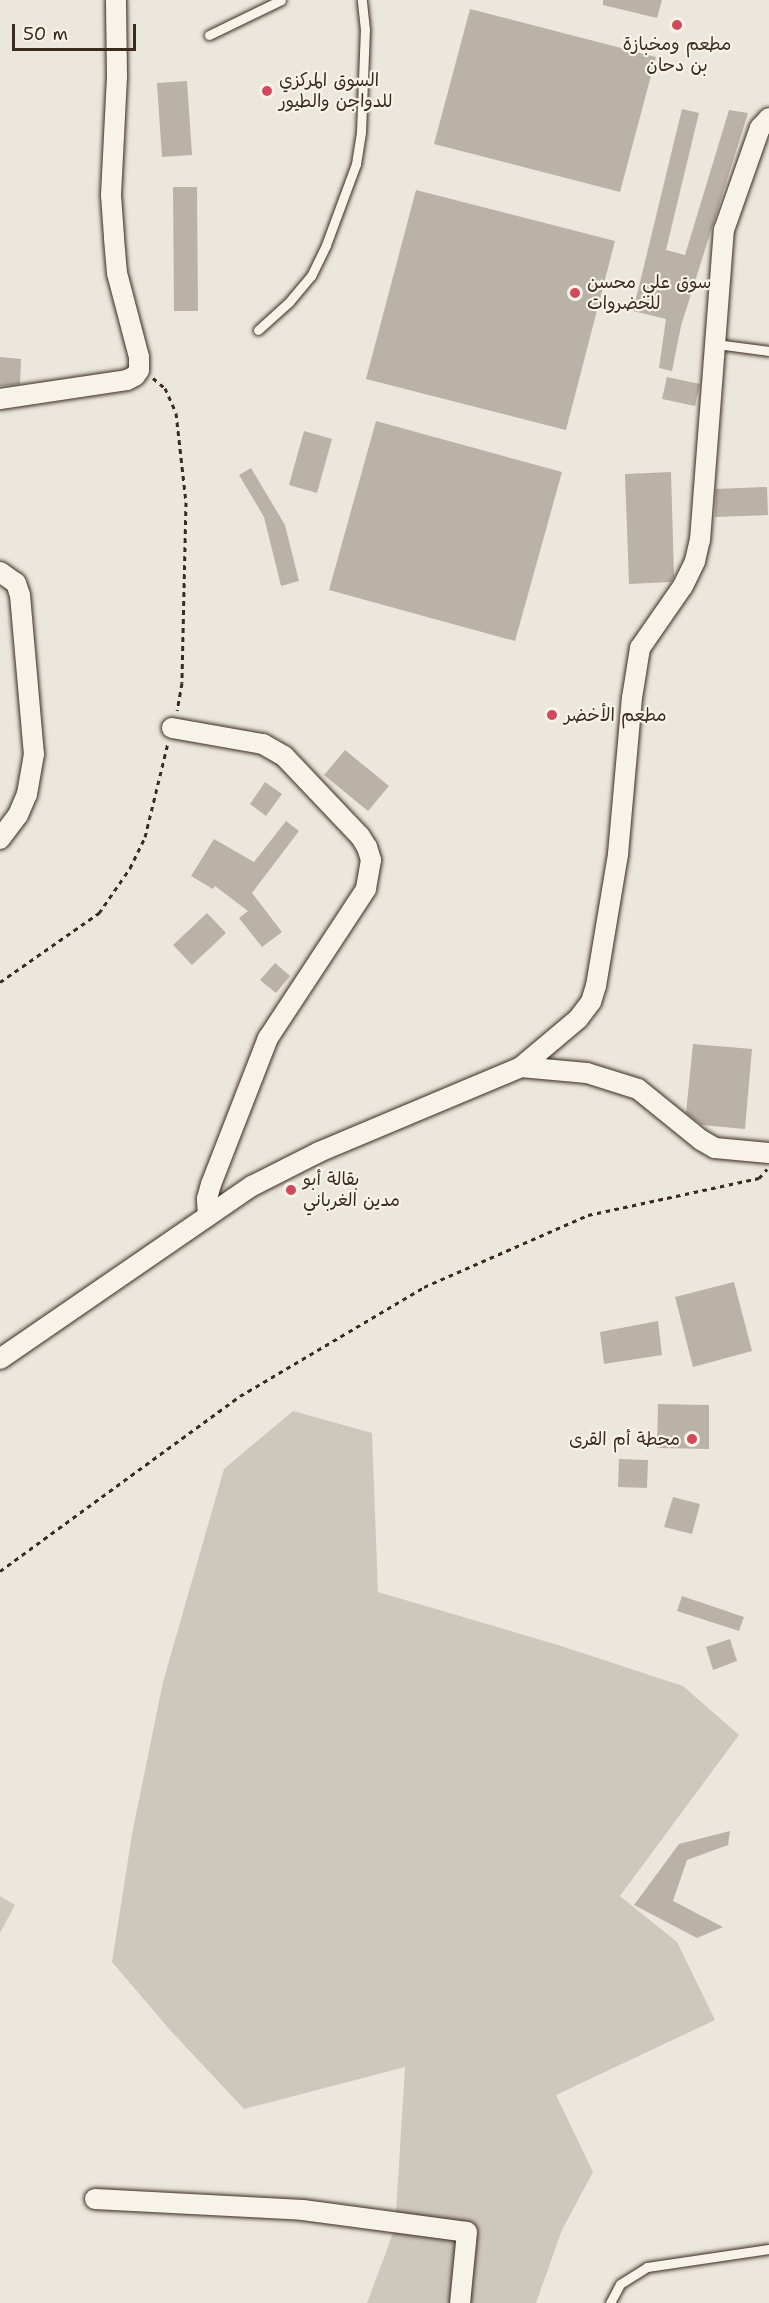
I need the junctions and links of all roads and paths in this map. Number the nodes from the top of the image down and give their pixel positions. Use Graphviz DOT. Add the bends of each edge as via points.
graph roads {
  1 [pos="116,0"];
  2 [pos="282,0"];
  3 [pos="362,0"];
  4 [pos="209,35"];
  5 [pos="769,118"];
  6 [pos="258,330"];
  7 [pos="716,344"];
  8 [pos="769,351"];
  9 [pos="139,370"];
  10 [pos="0,399"];
  11 [pos="0,572"];
  12 [pos="172,729"];
  13 [pos="0,839"];
  14 [pos="0,982"];
  15 [pos="521,1067"];
  16 [pos="769,1152"];
  17 [pos="769,1164"];
  18 [pos="208,1216"];
  19 [pos="0,1359"];
  20 [pos="0,1571"];
  21 [pos="95,2199"];
  22 [pos="769,2248"];
  23 [pos="460,2303"];
  24 [pos="609,2303"];
  1 -- 9 [label="street" via="111,195 117,273"];
  2 -- 4 [label="lane"];
  3 -- 6 [label="lane" via="365,30 356,164 311,276"];
  5 -- 7 [label="street" via="760,128 724,230"];
  7 -- 8 [label="lane"];
  7 -- 15 [label="street" via="700,540 683,586 640,648 618,854 597,986 578,1019"];
  9 -- 10 [label="street" via="127,380"];
  9 -- 12 [label="path" via="157,380 170,398 176,414 183,472 187,526 182,682"];
  11 -- 13 [label="street" via="16,583 20,595 34,754 27,794 18,815"];
  12 -- 14 [label="path" via="145,837 130,868 99,913"];
  12 -- 18 [label="street" via="263,744 284,756 360,836 371,860 366,889 268,1038 211,1184"];
  15 -- 16 [label="street" via="588,1073 638,1089 715,1148"];
  15 -- 18 [label="street" via="319,1152 252,1186"];
  17 -- 20 [label="path" via="759,1178 588,1215 424,1287 240,1396"];
  18 -- 19 [label="street"];
  21 -- 23 [label="street" via="303,2210 467,2232"];
  22 -- 24 [label="lane" via="647,2267 620,2284"];
}
